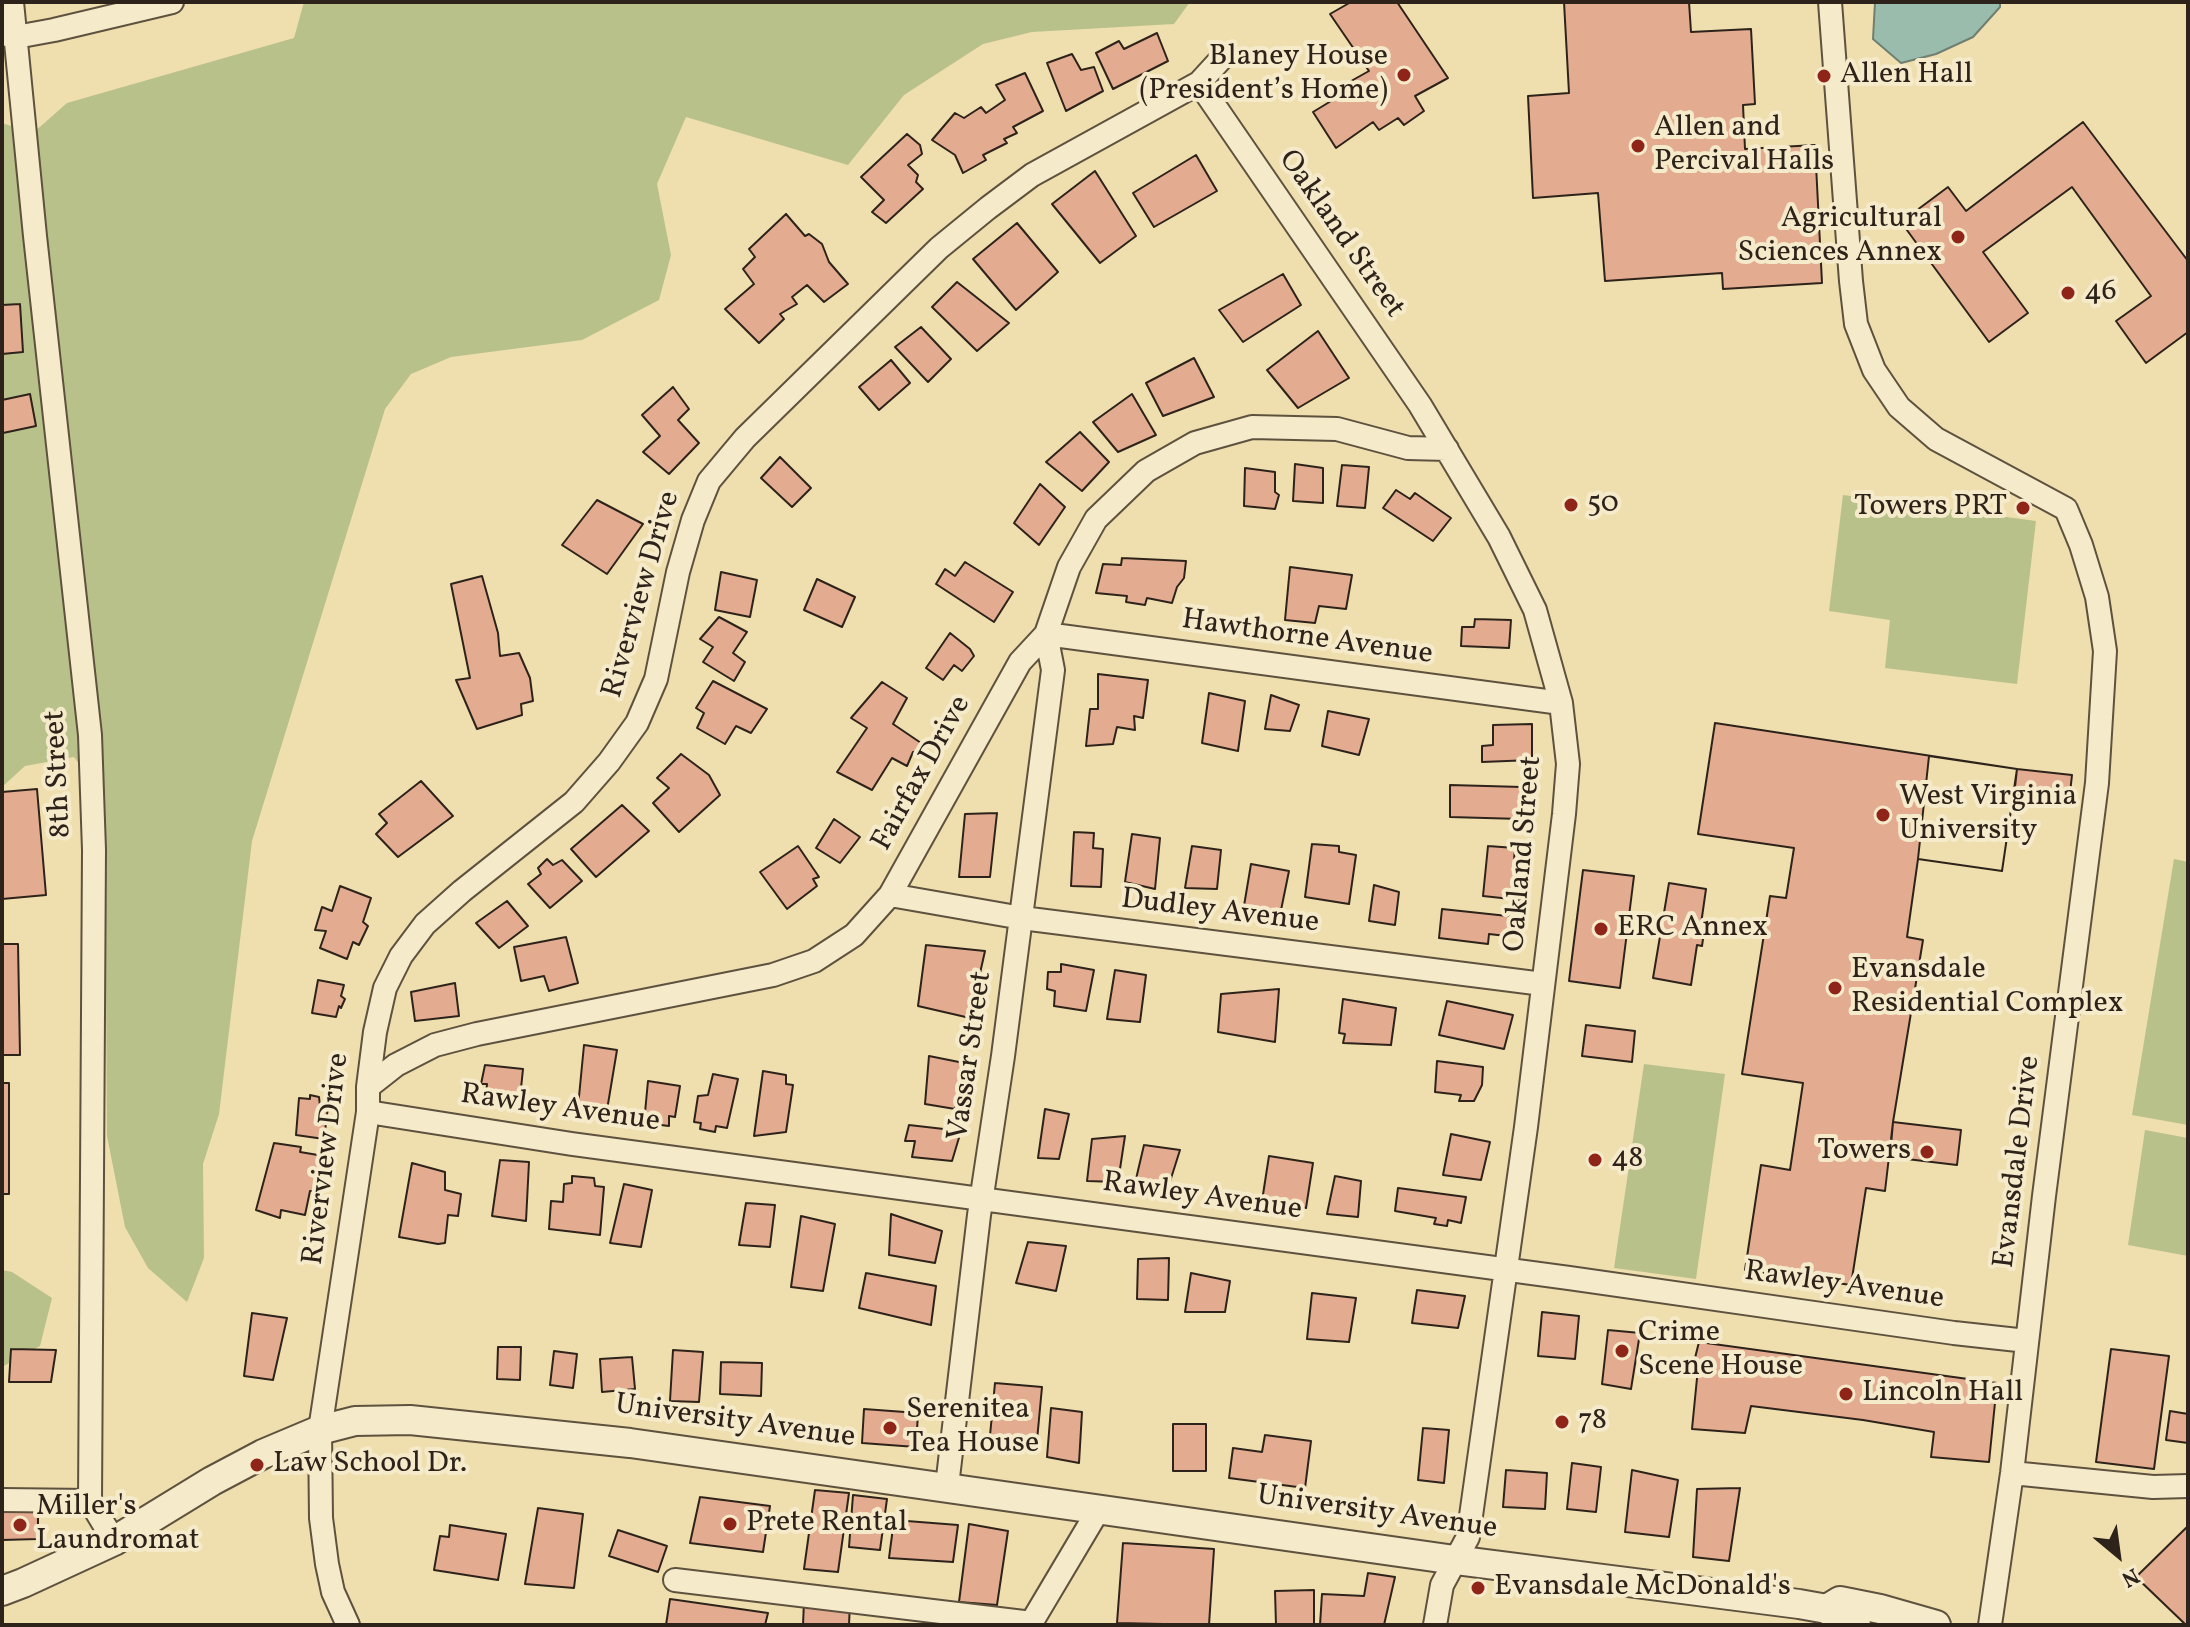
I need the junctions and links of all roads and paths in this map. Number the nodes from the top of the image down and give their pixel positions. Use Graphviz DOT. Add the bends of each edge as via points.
graph roads {
  1 [pos="12,2"];
  2 [pos="172,2"];
  3 [pos="1830,2"];
  4 [pos="9,35"];
  5 [pos="1221,59"];
  6 [pos="1199,83"];
  7 [pos="1447,449"];
  8 [pos="1046,634"];
  9 [pos="1561,703"];
  10 [pos="890,895"];
  11 [pos="1022,918"];
  12 [pos="1543,984"];
  13 [pos="368,1087"];
  14 [pos="368,1112"];
  15 [pos="982,1199"];
  16 [pos="1506,1270"];
  17 [pos="2027,1341"];
  18 [pos="320,1430"];
  19 [pos="2012,1473"];
  20 [pos="947,1486"];
  21 [pos="2188,1486"];
  22 [pos="2,1500"];
  23 [pos="90,1501"];
  24 [pos="1099,1509"];
  25 [pos="114,1541"];
  26 [pos="1455,1560"];
  27 [pos="675,1580"];
  28 [pos="2,1591"];
  29 [pos="1827,1609"];
  30 [pos="1031,1624"];
  31 [pos="348,1625"];
  32 [pos="1435,1625"];
  33 [pos="1856,1625"];
  34 [pos="1936,1625"];
  35 [pos="1990,1625"];
  1 -- 4 [label="street, 8th Street"];
  2 -- 4 [label="street" via="54,30"];
  3 -- 17 [label="street, Evansdale Drive" via="1856,324 1874,370 1899,407 1936,439 2066,509 2097,597 2105,651 2097,783"];
  4 -- 23 [label="street, 8th Street" via="90,735"];
  5 -- 6 [label="street, Riverview Drive"];
  6 -- 7 [label="street, Oakland Street"];
  6 -- 13 [label="street, Riverview Drive" via="1032,175 988,208 939,248 745,438 709,481 678,572 656,679 637,723 574,802 462,891 425,924 401,956 385,988"];
  7 -- 8 [label="street, Fairfax Drive" via="1408,448 1337,429 1252,427 1195,443 1146,471 1096,519 1069,567"];
  7 -- 9 [label="street, Oakland Street" via="1519,574 1535,610"];
  8 -- 9 [label="street, Hawthorne Avenue"];
  8 -- 10 [label="street, Fairfax Drive" via="1020,662"];
  8 -- 11 [label="street, Vassar Street" via="1053,670"];
  9 -- 12 [label="street, Oakland Street" via="1568,764"];
  10 -- 11 [label="street, Dudley Avenue"];
  10 -- 13 [label="street, Fairfax Drive" via="854,935 814,961 758,979 435,1045"];
  11 -- 12 [label="street, Dudley Avenue"];
  11 -- 15 [label="street, Vassar Street"];
  12 -- 16 [label="street, Oakland Street"];
  13 -- 14 [label="street, Riverview Drive"];
  14 -- 15 [label="street, Rawley Avenue"];
  14 -- 18 [label="street, Riverview Drive"];
  15 -- 16 [label="street, Rawley Avenue"];
  15 -- 20 [label="street, Vassar Street"];
  16 -- 17 [label="street, Rawley Avenue"];
  16 -- 26 [label="street, Oakland Street" via="1468,1537"];
  17 -- 19 [label="street, Evansdale Drive"];
  18 -- 20 [label="street, University Avenue" via="355,1421 410,1420 630,1443"];
  18 -- 25 [label="street, University Avenue" via="250,1461"];
  18 -- 31 [label="street, Riverview Drive" via="327,1564"];
  19 -- 21 [label="street"];
  19 -- 35 [label="street, Evansdale Drive"];
  20 -- 24 [label="street, University Avenue"];
  22 -- 23 [label="street"];
  23 -- 25 [label="street"];
  24 -- 26 [label="street, University Avenue"];
  24 -- 30 [label="street"];
  25 -- 28 [label="street, University Avenue"];
  26 -- 29 [label="street, University Avenue"];
  26 -- 32 [label="street, Oakland Street" via="1442,1585"];
  27 -- 30 [label="street"];
  29 -- 33 [label="street, University Avenue"];
  29 -- 34 [label="street, University Avenue" via="1840,1601"];
}
